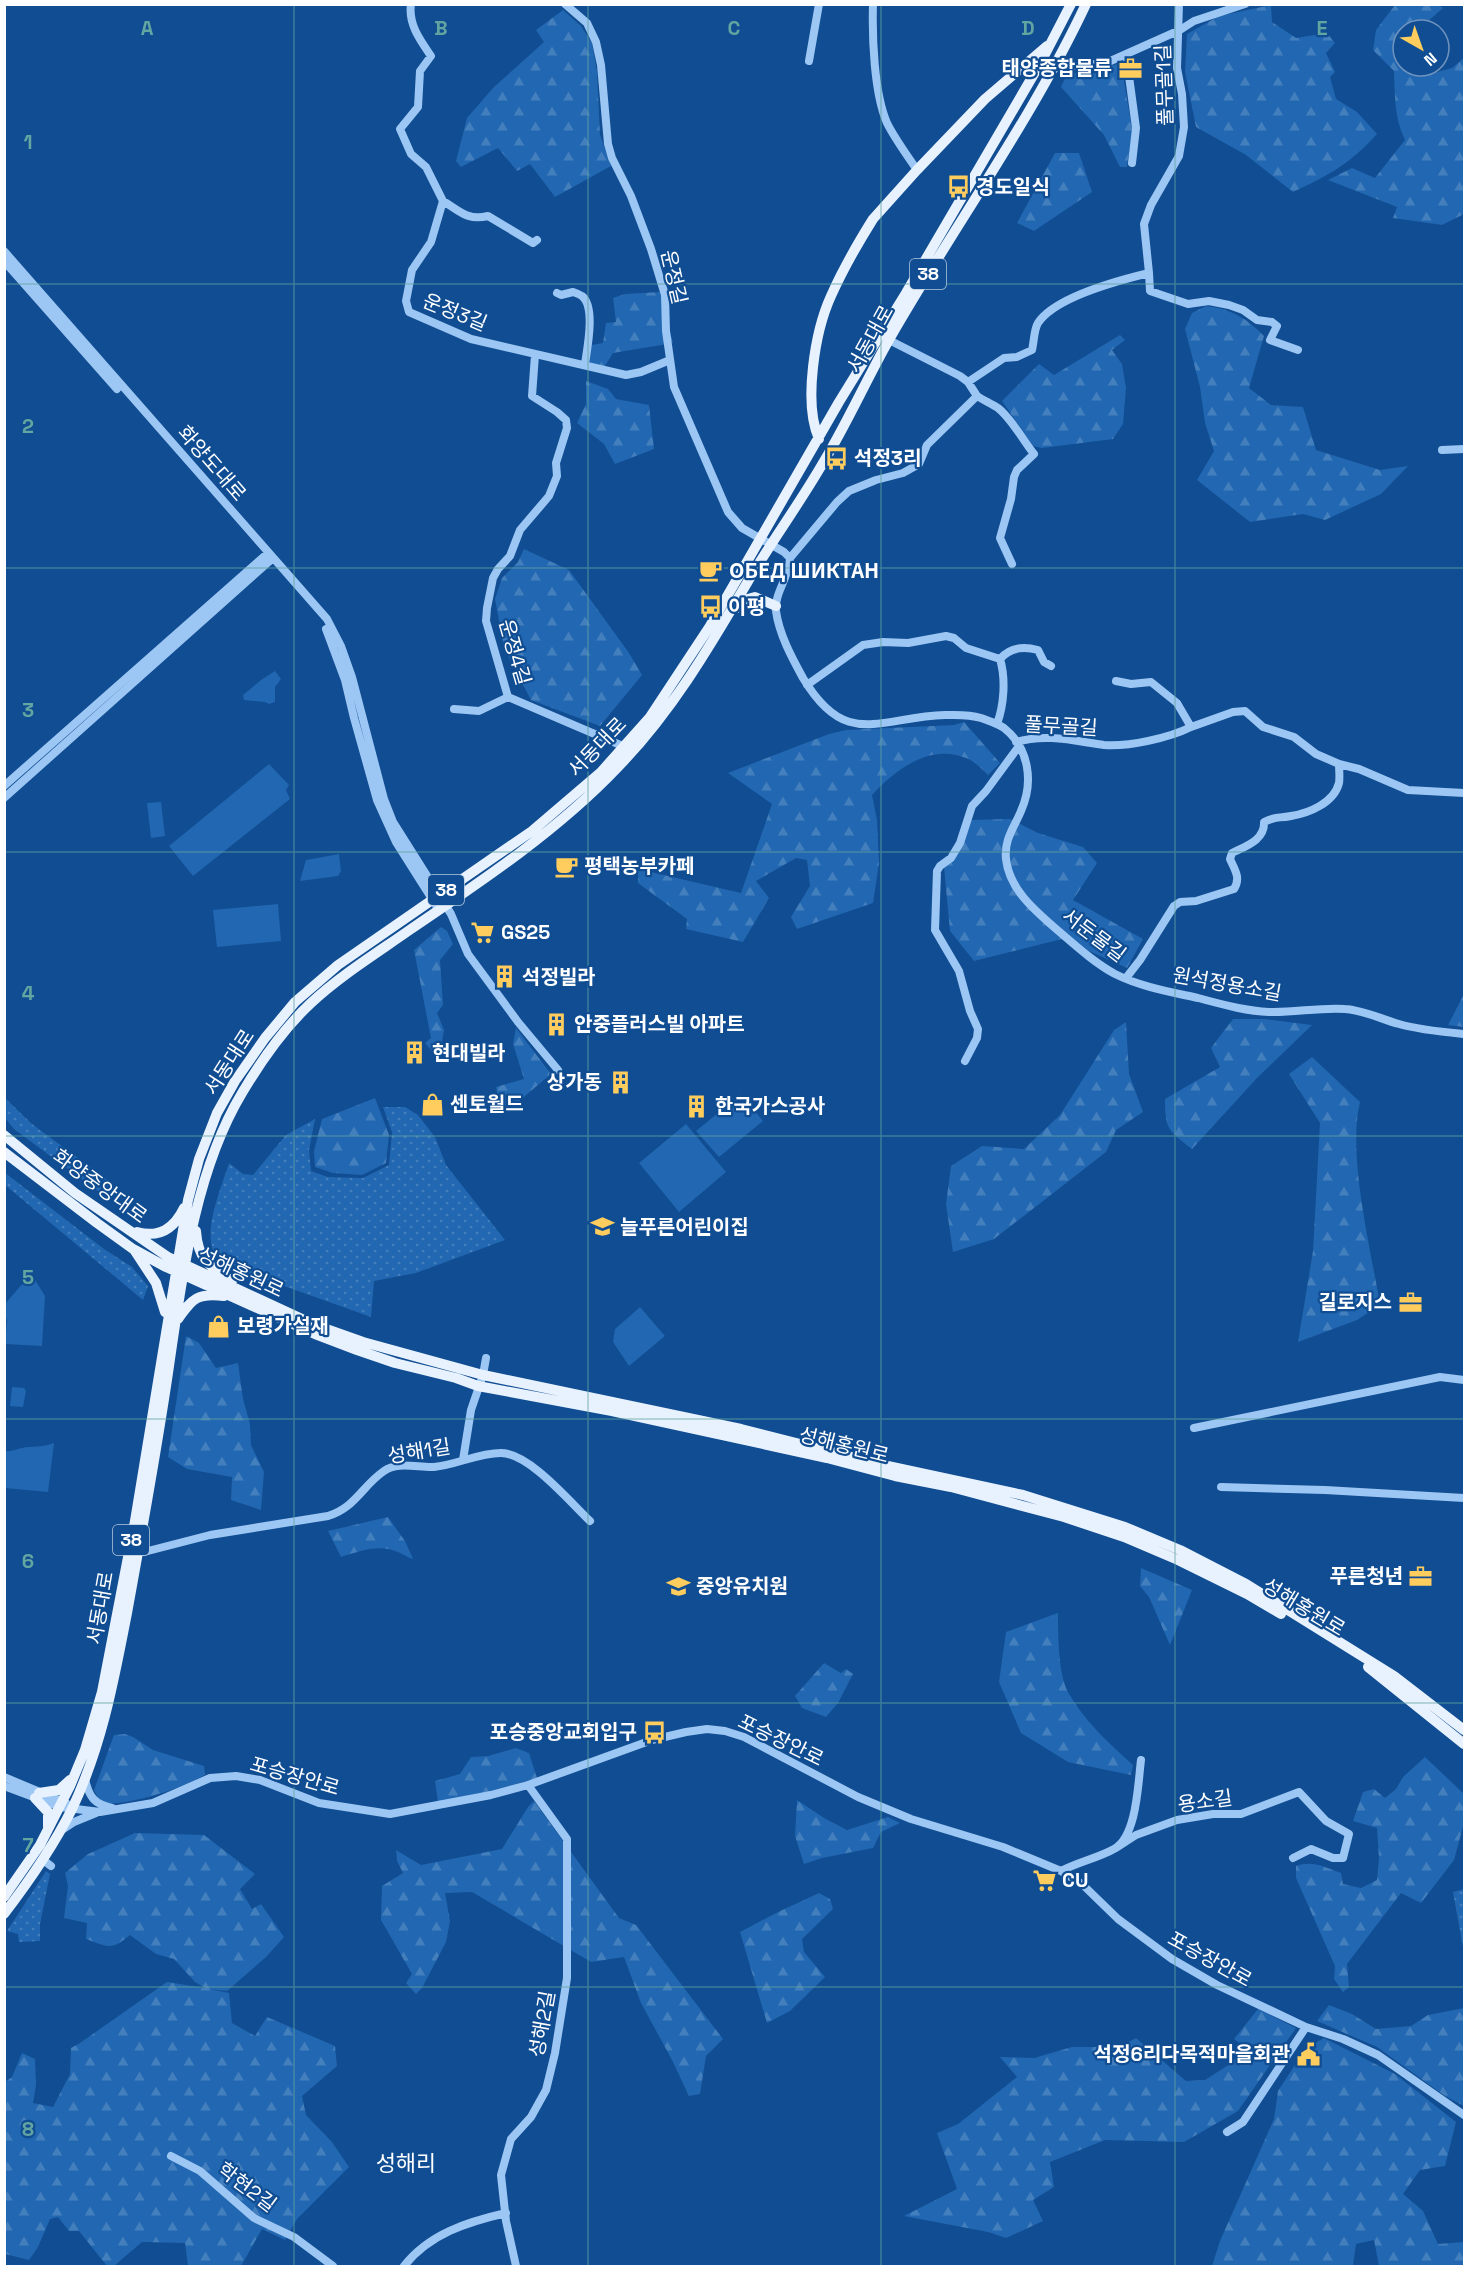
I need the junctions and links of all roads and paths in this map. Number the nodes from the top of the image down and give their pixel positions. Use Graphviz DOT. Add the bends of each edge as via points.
graph roads {
  1 [pos="411,4"];
  2 [pos="565,4"];
  3 [pos="819,4"];
  4 [pos="873,4"];
  5 [pos="1071,4"];
  6 [pos="1086,4"];
  7 [pos="1179,4"];
  8 [pos="1245,4"];
  9 [pos="1180,30"];
  10 [pos="1052,42"];
  11 [pos="1126,54"];
  12 [pos="809,61"];
  13 [pos="1052,68"];
  14 [pos="1132,163"];
  15 [pos="917,170"];
  16 [pos="443,201"];
  17 [pos="537,240"];
  18 [pos="4,251"];
  19 [pos="4,261"];
  20 [pos="1149,273"];
  21 [pos="557,294"];
  22 [pos="884,337"];
  23 [pos="1298,350"];
  24 [pos="535,355"];
  25 [pos="670,360"];
  26 [pos="585,364"];
  27 [pos="968,382"];
  28 [pos="976,396"];
  29 [pos="819,439"];
  30 [pos="1464,449"];
  31 [pos="1442,450"];
  32 [pos="766,541"];
  33 [pos="269,557"];
  34 [pos="790,558"];
  35 [pos="1012,564"];
  36 [pos="776,606"];
  37 [pos="729,613"];
  38 [pos="1000,659"];
  39 [pos="1051,666"];
  40 [pos="1116,681"];
  41 [pos="807,685"];
  42 [pos="508,697"];
  43 [pos="454,709"];
  44 [pos="997,724"];
  45 [pos="1191,727"];
  46 [pos="1018,744"];
  47 [pos="625,747"];
  48 [pos="1339,764"];
  49 [pos="4,786"];
  50 [pos="1464,793"];
  51 [pos="4,798"];
  52 [pos="435,898"];
  53 [pos="442,908"];
  54 [pos="1125,978"];
  55 [pos="1464,1034"];
  56 [pos="965,1061"];
  57 [pos="558,1070"];
  58 [pos="4,1135"];
  59 [pos="4,1152"];
  60 [pos="188,1200"];
  61 [pos="196,1220"];
  62 [pos="132,1230"];
  63 [pos="133,1249"];
  64 [pos="180,1269"];
  65 [pos="231,1296"];
  66 [pos="270,1305"];
  67 [pos="171,1320"];
  68 [pos="486,1358"];
  69 [pos="1464,1380"];
  70 [pos="480,1381"];
  71 [pos="1194,1428"];
  72 [pos="463,1460"];
  73 [pos="1221,1487"];
  74 [pos="1464,1498"];
  75 [pos="590,1521"];
  76 [pos="139,1551"];
  77 [pos="1464,1730"];
  78 [pos="1464,1744"];
  79 [pos="1141,1760"];
  80 [pos="4,1777"];
  81 [pos="80,1777"];
  82 [pos="4,1785"];
  83 [pos="528,1785"];
  84 [pos="37,1795"];
  85 [pos="67,1806"];
  86 [pos="113,1810"];
  87 [pos="100,1812"];
  88 [pos="53,1833"];
  89 [pos="1116,1848"];
  90 [pos="1293,1858"];
  91 [pos="1061,1871"];
  92 [pos="8,1885"];
  93 [pos="4,1897"];
  94 [pos="4,1914"];
  95 [pos="1306,2026"];
  96 [pos="1464,2115"];
  97 [pos="1227,2132"];
  98 [pos="171,2156"];
  99 [pos="506,2213"];
  100 [pos="333,2266"];
  101 [pos="404,2266"];
  102 [pos="516,2266"];
  1 -- 16 [label="street" via="414,29 431,56 420,71 418,107 400,129 411,154 426,167"];
  2 -- 25 [label="street, 운정길" via="587,23 596,42 608,144 665,295"];
  3 -- 12 [label="street"];
  4 -- 15 [label="street" via="872,37 882,107 888,124"];
  5 -- 10 [label="main road, 서동대로 / 38"];
  6 -- 13 [label="main road, 서동대로 / 38"];
  7 -- 9 [label="street, 풀무골1길"];
  8 -- 9 [label="street" via="1194,21"];
  9 -- 11 [label="street, 풀무골1길"];
  9 -- 20 [label="street, 풀무골1길" via="1177,68 1184,127 1179,156 1144,224"];
  10 -- 15 [label="main road, 서동대로" via="985,99"];
  10 -- 22 [label="main road, 서동대로 / 38"];
  11 -- 13 [label="street, 풀무골1길" via="1106,63"];
  11 -- 14 [label="street, 풀무골1길" via="1136,128"];
  13 -- 22 [label="main road, 서동대로 / 38" via="1002,157"];
  15 -- 29 [label="main road, 서동대로" via="873,219 830,297 812,381 813,427"];
  16 -- 17 [label="street" via="469,217 488,216 526,241"];
  16 -- 24 [label="street, 운정3길" via="430,242 412,270 406,301 409,312 471,339"];
  18 -- 33 [label="street, 화양도대로"];
  19 -- 33 [label="street, 화양도대로"];
  20 -- 23 [label="street, 풀무골1길" via="1150,291 1188,304 1209,301 1243,310 1276,326 1270,340"];
  20 -- 27 [label="street" via="1114,281 1051,310 1037,324 1032,350 1004,358"];
  21 -- 26 [label="street" via="573,292 584,297 588,305 590,329"];
  22 -- 27 [label="street"];
  22 -- 29 [label="main road, 서동대로 / 38"];
  22 -- 32 [label="main road, 서동대로 / 38" via="822,465"];
  24 -- 26 [label="street, 운정3길"];
  24 -- 42 [label="street, 운정4길" via="532,396 566,420 567,428 549,496 520,530 510,556 493,578 486,621"];
  25 -- 26 [label="street, 운정3길" via="626,375"];
  25 -- 32 [label="street, 운정길" via="674,387 728,512 742,528"];
  27 -- 28 [label="street"];
  28 -- 34 [label="street" via="927,445 919,464 849,491"];
  28 -- 35 [label="street" via="998,408 1034,454 1017,470 1002,528 1000,538"];
  29 -- 32 [label="main road, 서동대로 / 38"];
  30 -- 31 [label="street"];
  32 -- 34 [label="street"];
  32 -- 37 [label="main road, 서동대로 / 38"];
  32 -- 47 [label="main road, 서동대로 / 38" via="669,690"];
  33 -- 49 [label="street"];
  33 -- 51 [label="street"];
  33 -- 52 [label="street, 화양도대로" via="322,622 393,822"];
  34 -- 36 [label="street"];
  36 -- 37 [label="main road" via="755,597 744,600"];
  36 -- 41 [label="street, 풀무골길" via="783,636"];
  37 -- 53 [label="main road, 서동대로 / 38" via="664,713 618,768 567,815"];
  38 -- 39 [label="street" via="1012,649 1029,648 1038,650"];
  38 -- 41 [label="street" via="966,648 946,636 908,643 883,642 863,645"];
  38 -- 44 [label="street" via="1004,671"];
  40 -- 45 [label="street" via="1152,682 1177,703"];
  41 -- 44 [label="street, 풀무골길" via="823,707 860,725 969,714"];
  42 -- 43 [label="street" via="479,711"];
  42 -- 47 [label="street, 운정4길"];
  44 -- 46 [label="street, 풀무골길"];
  45 -- 46 [label="street, 풀무골길" via="1123,745 1059,738 1026,739"];
  45 -- 48 [label="street, 풀무골길" via="1245,711 1263,727 1294,737 1316,754"];
  46 -- 54 [label="street, 서둔물길" via="1029,770 1027,794 1008,834 1006,857 1016,889 1084,953"];
  46 -- 56 [label="street" via="987,791 972,806 960,843 937,871 935,930 959,971 978,1029"];
  47 -- 52 [label="main road, 서동대로 / 38" via="541,824"];
  48 -- 50 [label="street" via="1408,790"];
  48 -- 54 [label="street, 서둔물길" via="1340,781 1329,799 1305,813 1279,815 1264,822 1261,836 1232,853 1230,859 1238,875 1234,889 1174,906"];
  52 -- 53 [label="street, 화양도대로"];
  52 -- 60 [label="main road, 서동대로 / 38" via="325,975 279,1020 217,1113"];
  53 -- 57 [label="street" via="451,914 468,954"];
  53 -- 61 [label="main road, 서동대로 / 38" via="334,983 282,1034 239,1098 214,1156"];
  54 -- 55 [label="street, 원석정용소길" via="1265,1012 1346,1009 1427,1030"];
  58 -- 62 [label="main road, 화양중앙대로" via="75,1193"];
  59 -- 63 [label="main road, 화양중앙대로"];
  60 -- 62 [label="main road" via="179,1218 166,1231 153,1234"];
  60 -- 64 [label="main road, 서동대로 / 38"];
  61 -- 64 [label="main road, 서동대로 / 38"];
  61 -- 66 [label="main road" via="198,1248 205,1262"];
  62 -- 64 [label="main road, 화양중앙대로"];
  63 -- 64 [label="main road, 화양중앙대로"];
  63 -- 67 [label="main road" via="156,1283"];
  64 -- 65 [label="main road, 성해홍원로"];
  64 -- 66 [label="main road, 성해홍원로"];
  64 -- 67 [label="main road, 서동대로 / 38"];
  65 -- 67 [label="main road" via="200,1295"];
  65 -- 70 [label="main road, 성해홍원로" via="315,1334 395,1363"];
  66 -- 70 [label="main road, 성해홍원로" via="315,1325"];
  67 -- 76 [label="main road, 서동대로 / 38"];
  67 -- 81 [label="main road, 서동대로 / 38" via="107,1673"];
  68 -- 70 [label="street"];
  69 -- 71 [label="street" via="1440,1377"];
  70 -- 72 [label="street"];
  70 -- 77 [label="main road, 성해홍원로" via="741,1429 1023,1495 1125,1527 1246,1584 1394,1676"];
  70 -- 78 [label="main road, 성해홍원로" via="951,1487 1124,1537 1247,1594 1313,1632 1372,1670"];
  72 -- 75 [label="street, 성해1길" via="502,1453 516,1456 538,1470"];
  72 -- 76 [label="street, 성해1길" via="434,1467 385,1469 342,1512 328,1516"];
  73 -- 74 [label="street"];
  76 -- 81 [label="main road, 서동대로 / 38" via="111,1699 98,1743"];
  79 -- 89 [label="street" via="1133,1815"];
  80 -- 84 [label="street"];
  81 -- 84 [label="main road" via="59,1790"];
  81 -- 85 [label="main road, 서동대로 / 38"];
  81 -- 86 [label="street" via="92,1800"];
  82 -- 84 [label="street"];
  83 -- 86 [label="street, 포승장안로" via="491,1796 390,1814 319,1803 260,1780 226,1776 210,1778 153,1803"];
  83 -- 91 [label="street, 포승장안로" via="652,1740 707,1729 725,1731 879,1806 1003,1847"];
  83 -- 99 [label="street, 성해2길" via="567,1839 567,1978 546,2090 531,2117 511,2139 505,2157 501,2175"];
  84 -- 85 [label="street"];
  84 -- 88 [label="main road" via="49,1814"];
  85 -- 86 [label="street"];
  85 -- 87 [label="street"];
  85 -- 88 [label="main road, 서동대로 / 38"];
  86 -- 87 [label="street"];
  87 -- 88 [label="street"];
  88 -- 92 [label="main road, 서동대로 / 38"];
  88 -- 94 [label="main road, 서동대로 / 38" via="47,1863"];
  89 -- 90 [label="street, 용소길" via="1136,1835 1177,1820 1240,1814 1299,1791 1326,1821 1349,1834 1342,1857 1333,1858 1311,1849"];
  89 -- 91 [label="street, 용소길"];
  91 -- 95 [label="street, 포승장안로" via="1172,1959 1217,1985"];
  92 -- 93 [label="main road, 서동대로 / 38"];
  95 -- 96 [label="street, 포승장안로" via="1378,2055"];
  95 -- 97 [label="street" via="1243,2122"];
  98 -- 100 [label="street, 학현2길" via="200,2171 254,2218 294,2236"];
  99 -- 101 [label="street" via="442,2233"];
  99 -- 102 [label="street, 성해2길"];
}
